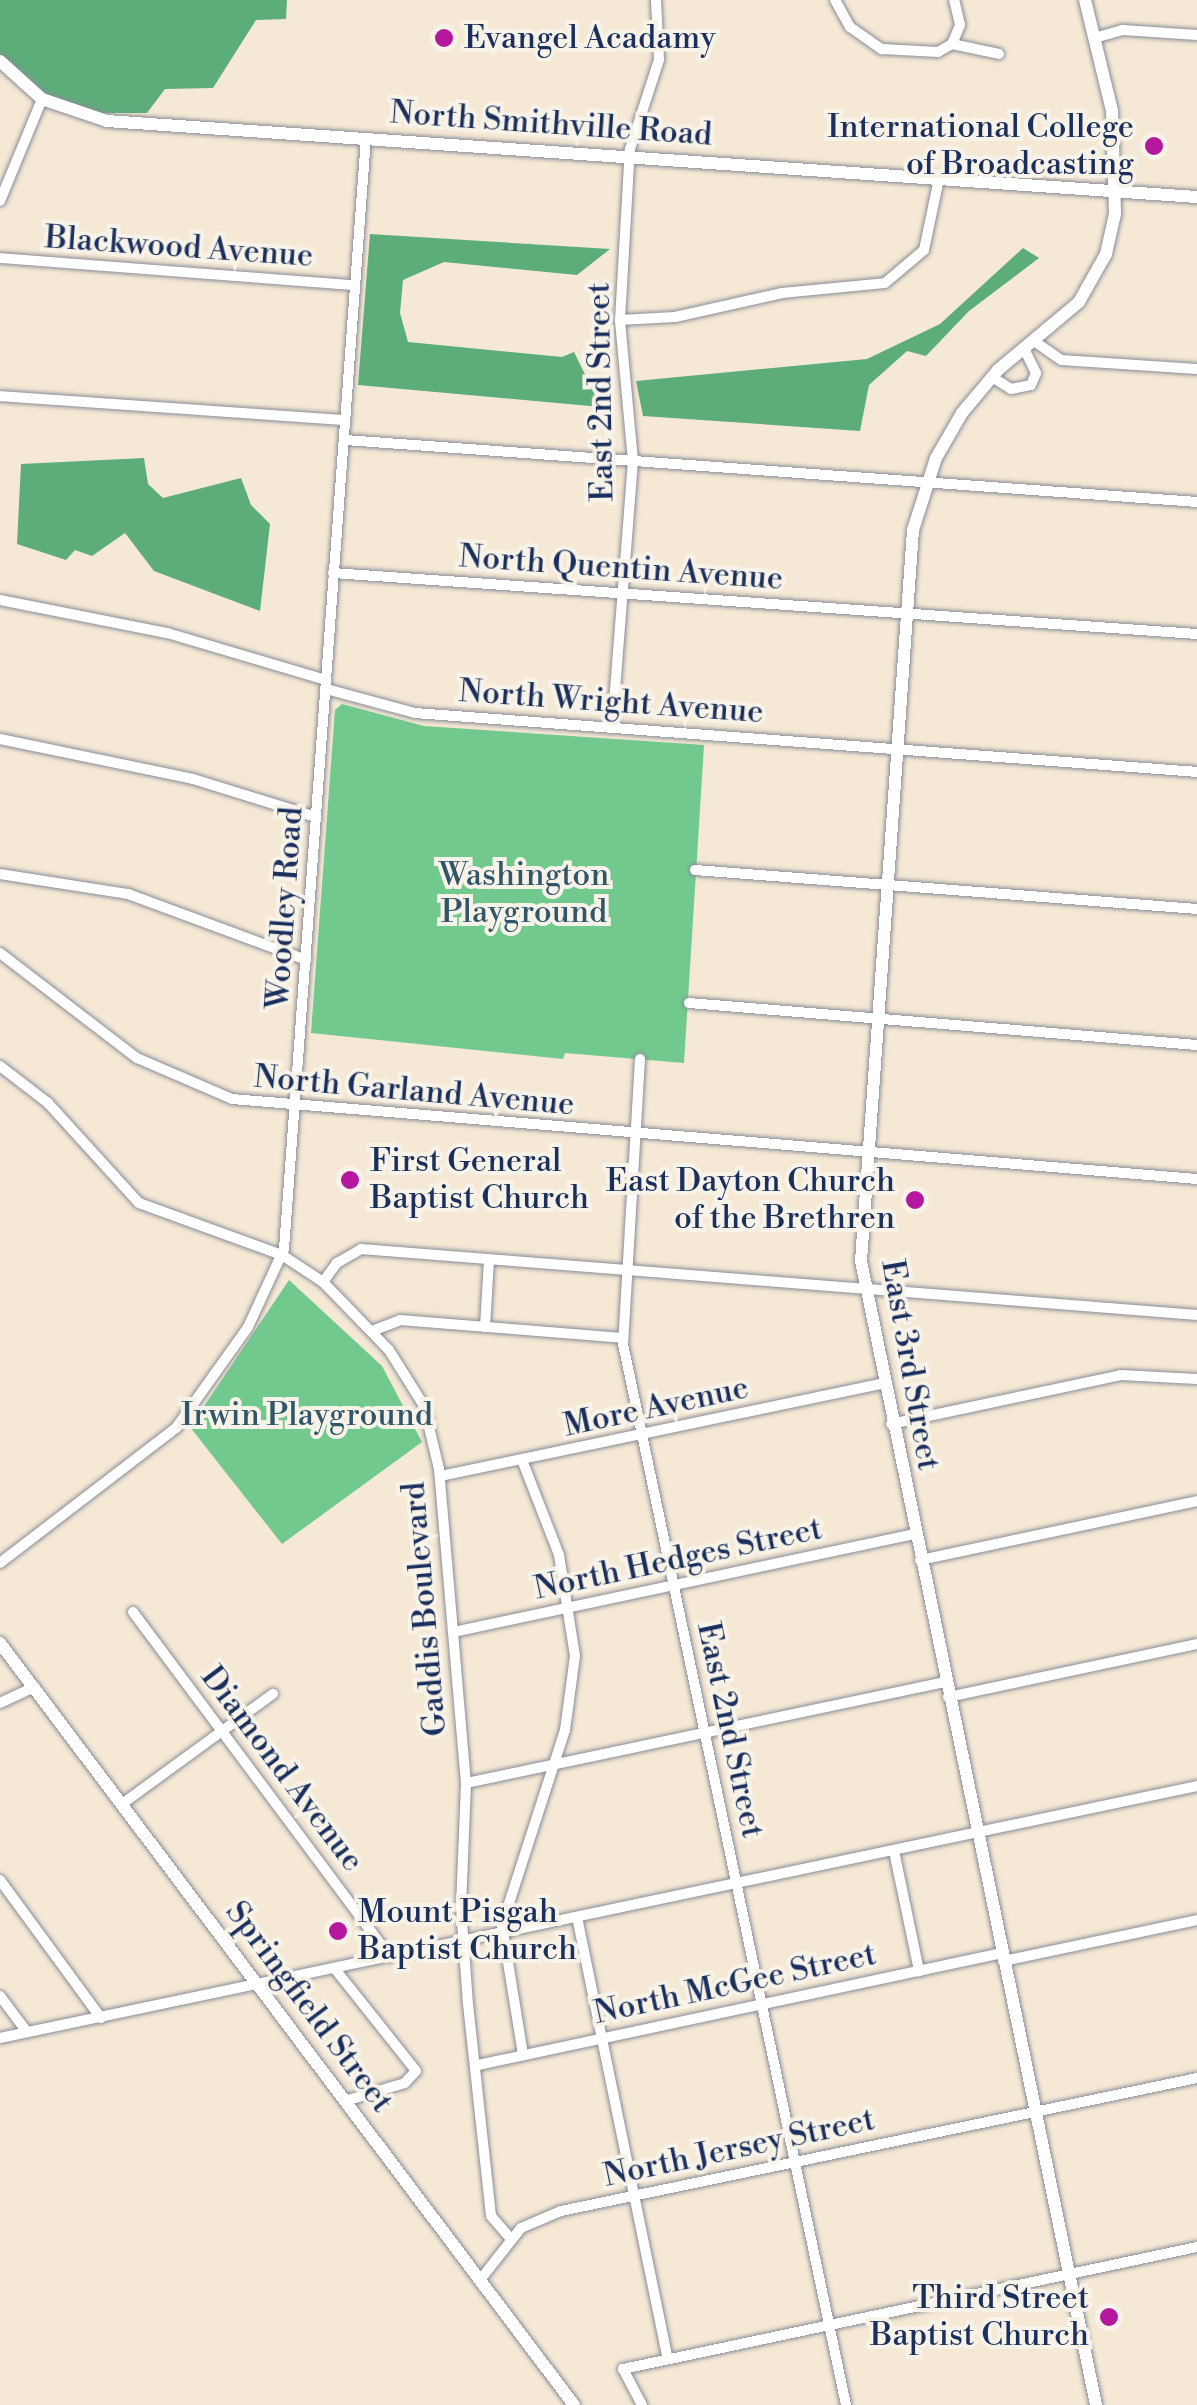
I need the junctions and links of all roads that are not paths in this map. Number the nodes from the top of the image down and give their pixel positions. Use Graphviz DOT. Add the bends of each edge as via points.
graph roads {
  1 [pos="656,0"];
  2 [pos="835,0"];
  3 [pos="954,0"];
  4 [pos="1084,0"];
  5 [pos="1197,35"];
  6 [pos="1098,36"];
  7 [pos="952,44"];
  8 [pos="999,54"];
  9 [pos="0,61"];
  10 [pos="42,99"];
  11 [pos="366,140"];
  12 [pos="630,158"];
  13 [pos="940,179"];
  14 [pos="1116,192"];
  15 [pos="1197,197"];
  16 [pos="0,201"];
  17 [pos="0,258"];
  18 [pos="354,285"];
  19 [pos="620,320"];
  20 [pos="1029,344"];
  21 [pos="1197,369"];
  22 [pos="992,376"];
  23 [pos="0,396"];
  24 [pos="346,420"];
  25 [pos="344,440"];
  26 [pos="632,461"];
  27 [pos="926,483"];
  28 [pos="1197,502"];
  29 [pos="333,573"];
  30 [pos="622,593"];
  31 [pos="0,600"];
  32 [pos="906,613"];
  33 [pos="1197,634"];
  34 [pos="326,685"];
  35 [pos="612,728"];
  36 [pos="0,739"];
  37 [pos="896,750"];
  38 [pos="1197,772"];
  39 [pos="316,818"];
  40 [pos="695,870"];
  41 [pos="0,874"];
  42 [pos="886,884"];
  43 [pos="1197,909"];
  44 [pos="0,953"];
  45 [pos="306,960"];
  46 [pos="688,1003"];
  47 [pos="877,1019"];
  48 [pos="1197,1045"];
  49 [pos="640,1059"];
  50 [pos="0,1066"];
  51 [pos="296,1108"];
  52 [pos="634,1136"];
  53 [pos="868,1154"];
  54 [pos="1197,1180"];
  55 [pos="282,1255"];
  56 [pos="489,1259"];
  57 [pos="626,1270"];
  58 [pos="323,1282"];
  59 [pos="862,1288"];
  60 [pos="1197,1315"];
  61 [pos="485,1327"];
  62 [pos="372,1331"];
  63 [pos="622,1338"];
  64 [pos="1197,1379"];
  65 [pos="882,1384"];
  66 [pos="891,1424"];
  67 [pos="643,1436"];
  68 [pos="522,1460"];
  69 [pos="440,1476"];
  70 [pos="1197,1502"];
  71 [pos="914,1534"];
  72 [pos="920,1560"];
  73 [pos="0,1563"];
  74 [pos="674,1585"];
  75 [pos="570,1607"];
  76 [pos="133,1612"];
  77 [pos="453,1632"];
  78 [pos="0,1643"];
  79 [pos="1197,1644"];
  80 [pos="945,1682"];
  81 [pos="34,1687"];
  82 [pos="273,1694"];
  83 [pos="948,1697"];
  84 [pos="0,1703"];
  85 [pos="222,1730"];
  86 [pos="705,1734"];
  87 [pos="552,1767"];
  88 [pos="466,1783"];
  89 [pos="1197,1786"];
  90 [pos="122,1804"];
  91 [pos="976,1833"];
  92 [pos="894,1851"];
  93 [pos="0,1880"];
  94 [pos="736,1884"];
  95 [pos="577,1917"];
  96 [pos="1197,1920"];
  97 [pos="502,1933"];
  98 [pos="463,1941"];
  99 [pos="390,1957"];
  100 [pos="1003,1957"];
  101 [pos="335,1969"];
  102 [pos="919,1972"];
  103 [pos="258,1986"];
  104 [pos="0,1996"];
  105 [pos="762,2004"];
  106 [pos="101,2018"];
  107 [pos="28,2032"];
  108 [pos="600,2036"];
  109 [pos="0,2038"];
  110 [pos="523,2055"];
  111 [pos="478,2064"];
  112 [pos="1197,2078"];
  113 [pos="345,2100"];
  114 [pos="1035,2111"];
  115 [pos="795,2162"];
  116 [pos="634,2196"];
  117 [pos="510,2238"];
  118 [pos="1197,2247"];
  119 [pos="1069,2274"];
  120 [pos="480,2280"];
  121 [pos="829,2325"];
  122 [pos="668,2358"];
  123 [pos="574,2405"];
  124 [pos="642,2405"];
  125 [pos="846,2405"];
  126 [pos="1096,2405"];
  1 -- 12 [label="street, East 2nd Street" via="659,60 636,118"];
  2 -- 7 [label="street" via="850,28 882,50 938,52"];
  3 -- 7 [label="street" via="960,25"];
  4 -- 6 [label="main road, East 3rd Street"];
  5 -- 6 [label="street" via="1123,30"];
  6 -- 14 [label="main road, East 3rd Street" via="1109,87"];
  7 -- 8 [label="street"];
  9 -- 10 [label="main road, North Smithville Road"];
  10 -- 11 [label="main road, North Smithville Road" via="107,121"];
  10 -- 16 [label="street"];
  11 -- 12 [label="main road, North Smithville Road"];
  11 -- 18 [label="street, Woodley Road"];
  12 -- 13 [label="main road, North Smithville Road"];
  12 -- 19 [label="street, East 2nd Street"];
  13 -- 14 [label="main road, North Smithville Road"];
  13 -- 19 [label="street" via="924,250 885,283"];
  14 -- 15 [label="main road, North Smithville Road"];
  14 -- 20 [label="main road, East 3rd Street" via="1112,233 1098,272 1079,302"];
  17 -- 18 [label="street, Blackwood Avenue"];
  18 -- 24 [label="street, Woodley Road"];
  19 -- 26 [label="street, East 2nd Street"];
  20 -- 21 [label="street" via="1061,360"];
  20 -- 22 [label="main road, East 3rd Street"];
  20 -- 22 [label="street" via="1036,374 1030,385 1011,389"];
  22 -- 27 [label="main road, East 3rd Street" via="962,413"];
  23 -- 24 [label="street"];
  24 -- 25 [label="street, Woodley Road"];
  25 -- 26 [label="street"];
  25 -- 29 [label="street, Woodley Road"];
  26 -- 27 [label="street"];
  26 -- 30 [label="street, East 2nd Street"];
  27 -- 28 [label="street"];
  27 -- 32 [label="main road, East 3rd Street" via="913,530"];
  29 -- 30 [label="street, North Quentin Avenue"];
  29 -- 34 [label="street, Woodley Road"];
  30 -- 32 [label="street, North Quentin Avenue"];
  30 -- 35 [label="street, East 2nd Street"];
  31 -- 34 [label="street, North Wright Avenue" via="168,633"];
  32 -- 33 [label="street, North Quentin Avenue"];
  32 -- 37 [label="main road, East 3rd Street"];
  34 -- 35 [label="street, North Wright Avenue" via="415,713"];
  34 -- 39 [label="street, Woodley Road"];
  35 -- 37 [label="street, North Wright Avenue"];
  36 -- 39 [label="street" via="177,775"];
  37 -- 38 [label="street, North Wright Avenue"];
  37 -- 42 [label="main road, East 3rd Street"];
  39 -- 45 [label="street, Woodley Road"];
  40 -- 42 [label="street"];
  41 -- 45 [label="street" via="128,894"];
  42 -- 43 [label="street"];
  42 -- 47 [label="main road, East 3rd Street"];
  44 -- 51 [label="street, North Garland Avenue" via="70,1011 168,1075 232,1099"];
  45 -- 51 [label="street, Woodley Road"];
  46 -- 47 [label="street"];
  47 -- 48 [label="street"];
  47 -- 53 [label="main road, East 3rd Street"];
  49 -- 52 [label="street, East 2nd Street"];
  50 -- 55 [label="street, Gaddis Boulevard" via="48,1104 139,1203"];
  51 -- 52 [label="street, North Garland Avenue"];
  51 -- 55 [label="street, Woodley Road"];
  52 -- 53 [label="street, North Garland Avenue"];
  52 -- 57 [label="street, East 2nd Street"];
  53 -- 54 [label="street, North Garland Avenue"];
  53 -- 59 [label="main road, East 3rd Street"];
  55 -- 58 [label="street, Gaddis Boulevard"];
  55 -- 73 [label="street, Woodley Road" via="248,1327 176,1428"];
  56 -- 57 [label="street"];
  56 -- 58 [label="street" via="361,1249 338,1262"];
  56 -- 61 [label="street"];
  57 -- 59 [label="street"];
  57 -- 63 [label="street, East 2nd Street"];
  58 -- 62 [label="street, Gaddis Boulevard"];
  59 -- 60 [label="street"];
  59 -- 65 [label="main road, East 3rd Street"];
  61 -- 62 [label="street" via="400,1320"];
  61 -- 63 [label="street"];
  62 -- 69 [label="street, Gaddis Boulevard" via="419,1394"];
  63 -- 67 [label="street, East 2nd Street"];
  64 -- 66 [label="street" via="1120,1375"];
  65 -- 66 [label="main road, East 3rd Street"];
  65 -- 67 [label="street, More Avenue"];
  66 -- 71 [label="main road, East 3rd Street"];
  67 -- 68 [label="street, More Avenue"];
  67 -- 74 [label="street, East 2nd Street"];
  68 -- 69 [label="street, More Avenue"];
  68 -- 75 [label="street" via="560,1555"];
  69 -- 77 [label="street, Gaddis Boulevard"];
  70 -- 72 [label="street"];
  71 -- 72 [label="main road, East 3rd Street"];
  71 -- 74 [label="street, North Hedges Street"];
  72 -- 80 [label="main road, East 3rd Street"];
  74 -- 75 [label="street, North Hedges Street"];
  74 -- 86 [label="street, East 2nd Street"];
  75 -- 77 [label="street, North Hedges Street"];
  75 -- 87 [label="street" via="574,1681"];
  76 -- 85 [label="street, Diamond Avenue"];
  77 -- 88 [label="street, Gaddis Boulevard"];
  78 -- 81 [label="main road, Springfield Street"];
  79 -- 83 [label="street"];
  80 -- 83 [label="main road, East 3rd Street"];
  80 -- 86 [label="street"];
  81 -- 84 [label="street"];
  81 -- 90 [label="main road, Springfield Street"];
  82 -- 85 [label="street"];
  83 -- 91 [label="main road, East 3rd Street"];
  85 -- 90 [label="street"];
  85 -- 99 [label="street, Diamond Avenue"];
  86 -- 87 [label="street"];
  86 -- 94 [label="street, East 2nd Street"];
  87 -- 88 [label="street"];
  87 -- 97 [label="street"];
  88 -- 98 [label="street, Gaddis Boulevard"];
  89 -- 91 [label="street"];
  90 -- 103 [label="main road, Springfield Street"];
  91 -- 92 [label="street"];
  91 -- 100 [label="main road, East 3rd Street"];
  92 -- 94 [label="street"];
  92 -- 102 [label="street"];
  93 -- 106 [label="street"];
  94 -- 95 [label="street"];
  94 -- 105 [label="street, East 2nd Street"];
  95 -- 97 [label="street"];
  95 -- 108 [label="street"];
  96 -- 100 [label="street, North McGee Street"];
  97 -- 98 [label="street"];
  97 -- 110 [label="street"];
  98 -- 99 [label="street"];
  98 -- 111 [label="street, Gaddis Boulevard"];
  99 -- 101 [label="street"];
  100 -- 102 [label="street, North McGee Street"];
  100 -- 114 [label="main road, East 3rd Street"];
  101 -- 103 [label="street"];
  101 -- 113 [label="street" via="416,2071 405,2083"];
  102 -- 105 [label="street, North McGee Street"];
  103 -- 106 [label="street"];
  103 -- 113 [label="main road, Springfield Street"];
  104 -- 107 [label="street"];
  105 -- 108 [label="street, North McGee Street"];
  105 -- 115 [label="street, East 2nd Street"];
  106 -- 107 [label="street"];
  107 -- 109 [label="street"];
  108 -- 110 [label="street, North McGee Street"];
  108 -- 116 [label="street"];
  110 -- 111 [label="street, North McGee Street"];
  111 -- 117 [label="street, Gaddis Boulevard" via="490,2216"];
  112 -- 114 [label="street, North Jersey Street"];
  113 -- 120 [label="main road, Springfield Street"];
  114 -- 115 [label="street, North Jersey Street"];
  114 -- 119 [label="main road, East 3rd Street"];
  115 -- 116 [label="street, North Jersey Street"];
  115 -- 121 [label="street, East 2nd Street"];
  116 -- 117 [label="street, North Jersey Street" via="548,2215"];
  116 -- 122 [label="street"];
  117 -- 120 [label="street, North Jersey Street"];
  118 -- 119 [label="street"];
  119 -- 121 [label="street"];
  119 -- 126 [label="main road, East 3rd Street"];
  120 -- 123 [label="main road, Springfield Street"];
  121 -- 122 [label="street"];
  121 -- 125 [label="street, East 2nd Street"];
  122 -- 124 [label="street" via="622,2369"];
}
